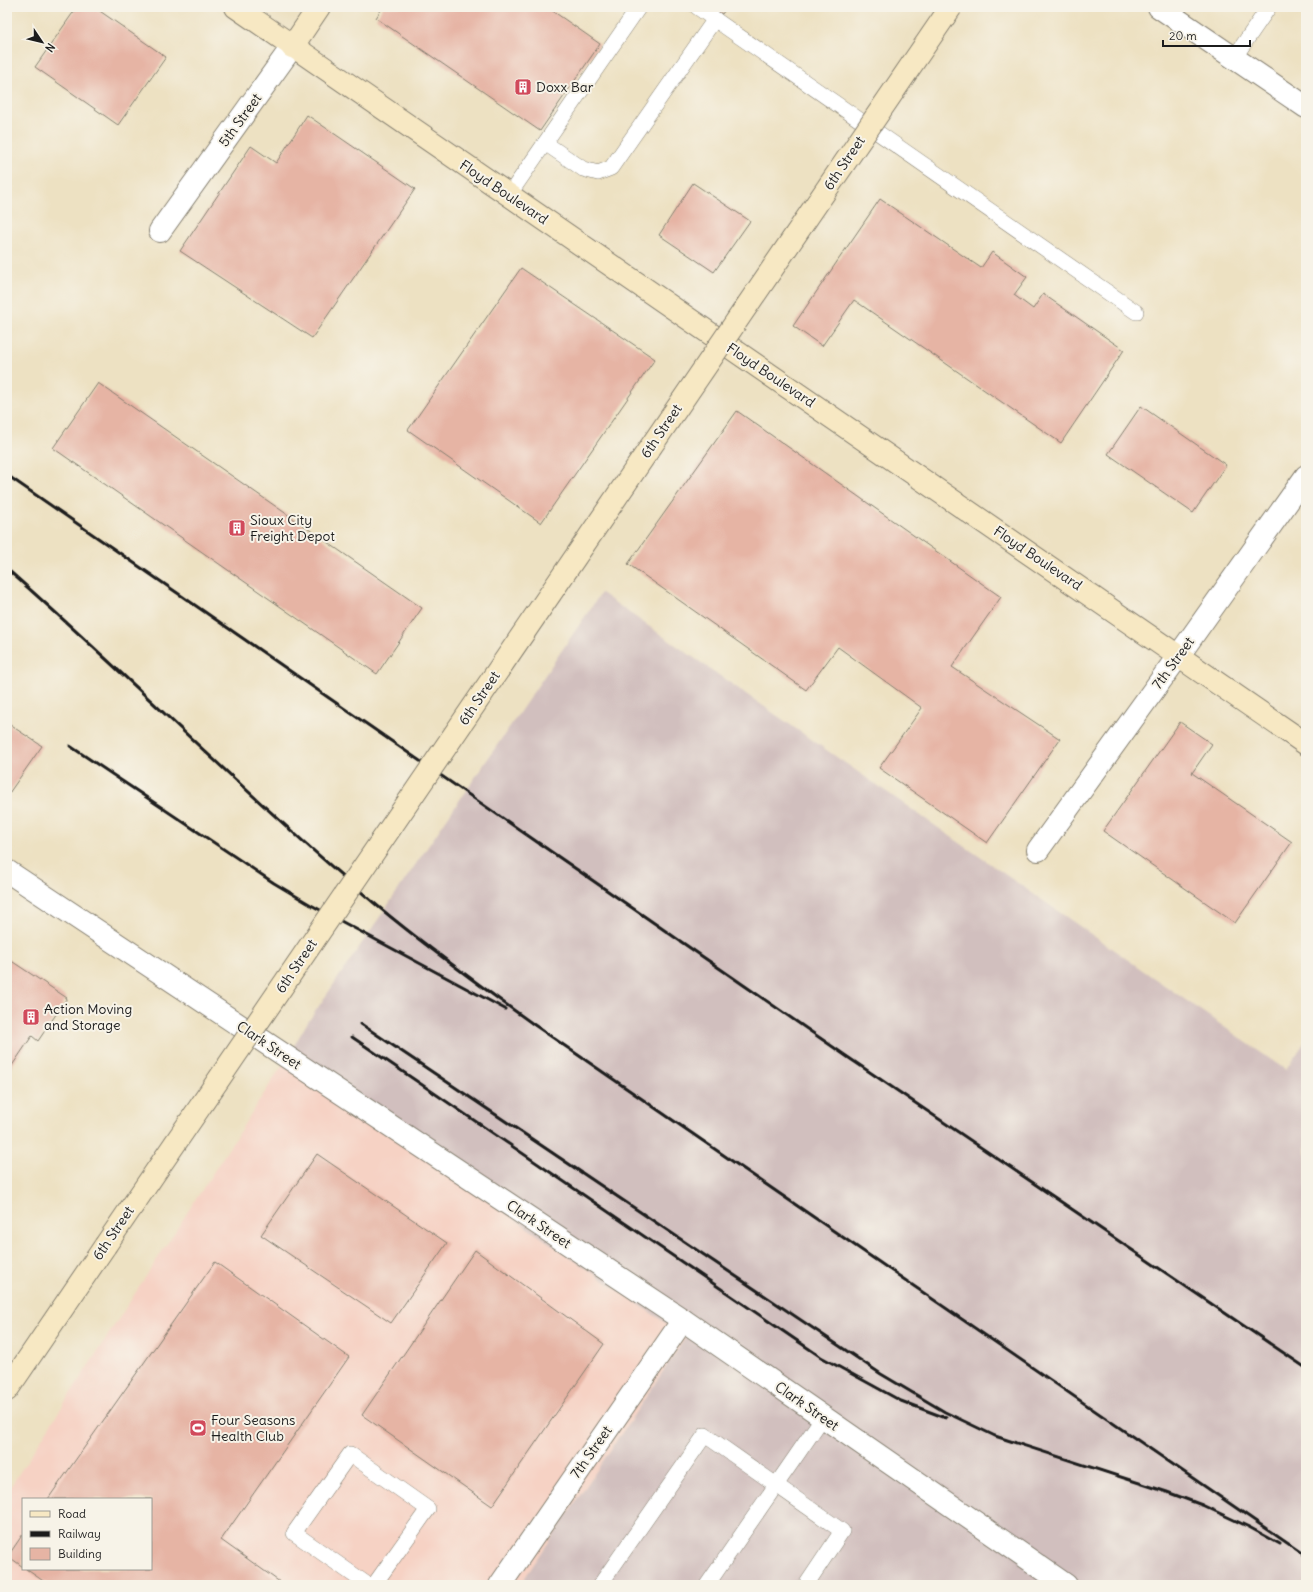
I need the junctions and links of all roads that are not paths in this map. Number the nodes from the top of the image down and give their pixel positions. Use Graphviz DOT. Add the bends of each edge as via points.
graph roads {
  1 [pos="236,7"];
  2 [pos="319,7"];
  3 [pos="639,7"];
  4 [pos="698,7"];
  5 [pos="951,7"];
  6 [pos="1159,7"];
  7 [pos="1269,7"];
  8 [pos="715,19"];
  9 [pos="292,47"];
  10 [pos="1234,58"];
  11 [pos="1306,107"];
  12 [pos="545,143"];
  13 [pos="509,195"];
  14 [pos="160,231"];
  15 [pos="1136,312"];
  16 [pos="1306,476"];
  17 [pos="1179,655"];
  18 [pos="1306,744"];
  19 [pos="1038,850"];
  20 [pos="7,871"];
  21 [pos="683,1320"];
  22 [pos="7,1390"];
  23 [pos="823,1416"];
  24 [pos="776,1485"];
  25 [pos="368,1585"];
  26 [pos="374,1585"];
  27 [pos="500,1585"];
  28 [pos="600,1585"];
  29 [pos="707,1585"];
  30 [pos="806,1585"];
  31 [pos="1066,1585"];
  1 -- 9 [label="main road, Floyd Boulevard"];
  2 -- 9 [label="main road, 5th Street"];
  3 -- 12 [label="lane"];
  4 -- 8 [label="lane"];
  5 -- 22 [label="main road, 6th Street, bridge"];
  6 -- 10 [label="street"];
  7 -- 10 [label="lane"];
  8 -- 12 [label="lane" via="611,168 598,173 583,169"];
  8 -- 15 [label="lane"];
  9 -- 13 [label="main road, Floyd Boulevard"];
  9 -- 14 [label="street, 5th Street"];
  10 -- 11 [label="street"];
  12 -- 13 [label="lane"];
  13 -- 17 [label="main road, Floyd Boulevard"];
  16 -- 17 [label="street, 7th Street"];
  17 -- 18 [label="main road, Floyd Boulevard"];
  17 -- 19 [label="street, 7th Street"];
  20 -- 21 [label="street, Clark Street"];
  21 -- 23 [label="street, Clark Street"];
  21 -- 27 [label="street, 7th Street"];
  23 -- 24 [label="lane"];
  23 -- 31 [label="street, Clark Street"];
  24 -- 28 [label="lane" via="705,1435"];
  24 -- 29 [label="lane"];
  24 -- 30 [label="lane" via="842,1531"];
  25 -- 26 [label="lane" via="294,1533 350,1454 428,1510"];
}
